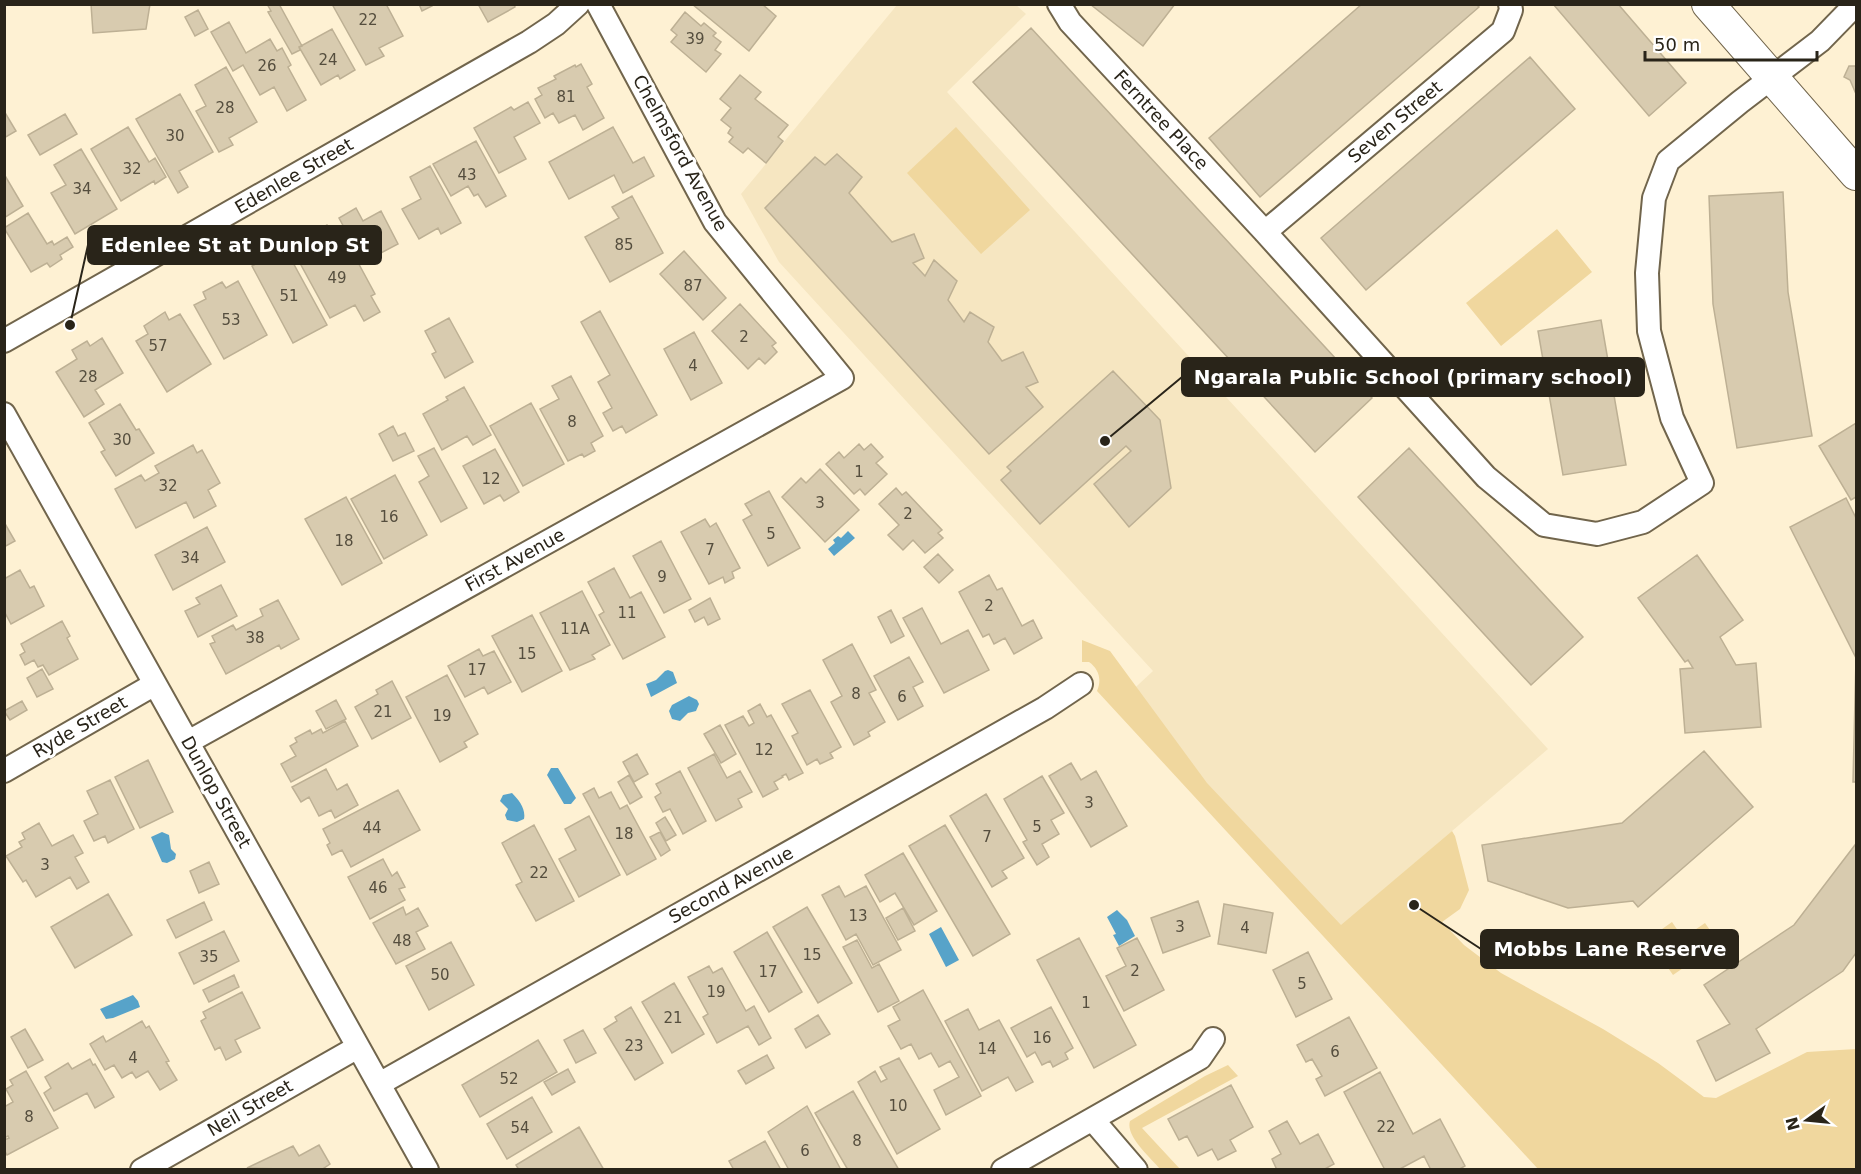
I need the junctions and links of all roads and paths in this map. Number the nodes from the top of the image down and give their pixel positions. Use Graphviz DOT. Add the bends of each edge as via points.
graph roads {
  1 [pos="578,4"];
  2 [pos="598,4"];
  3 [pos="1059,4"];
  4 [pos="1510,4"];
  5 [pos="1708,4"];
  6 [pos="1856,4"];
  7 [pos="1773,78"];
  8 [pos="1857,174"];
  9 [pos="1265,232"];
  10 [pos="4,341"];
  11 [pos="842,378"];
  12 [pos="4,414"];
  13 [pos="155,684"];
  14 [pos="1082,684"];
  15 [pos="188,742"];
  16 [pos="4,771"];
  17 [pos="1213,1039"];
  18 [pos="358,1047"];
  19 [pos="379,1084"];
  20 [pos="1093,1120"];
  21 [pos="142,1170"];
  22 [pos="427,1170"];
  23 [pos="1003,1170"];
  24 [pos="1136,1170"];
  1 -- 10 [label="street, Edenlee Street" via="529,42"];
  2 -- 11 [label="street, Chelmsford Avenue" via="715,222"];
  3 -- 9 [label="street, Ferntree Place" via="1070,22"];
  4 -- 9 [label="street, Seven Street" via="1503,31"];
  5 -- 7 [label="street"];
  6 -- 7 [label="street" via="1820,41"];
  7 -- 8 [label="street"];
  7 -- 9 [label="street, Ferntree Place" via="1668,160 1654,198 1647,273 1649,331 1672,417 1702,483 1643,522 1597,534 1544,525 1486,477"];
  11 -- 15 [label="street, First Avenue"];
  12 -- 13 [label="street, Dunlop Street"];
  13 -- 15 [label="street, Dunlop Street"];
  13 -- 16 [label="street, Ryde Street"];
  14 -- 19 [label="street, Second Avenue"];
  15 -- 18 [label="street, Dunlop Street"];
  17 -- 20 [label="street" via="1200,1058"];
  18 -- 19 [label="street, Dunlop Street"];
  18 -- 21 [label="street, Neil Street"];
  19 -- 22 [label="street, Dunlop Street"];
  20 -- 23 [label="street"];
  20 -- 24 [label="street"];
}
